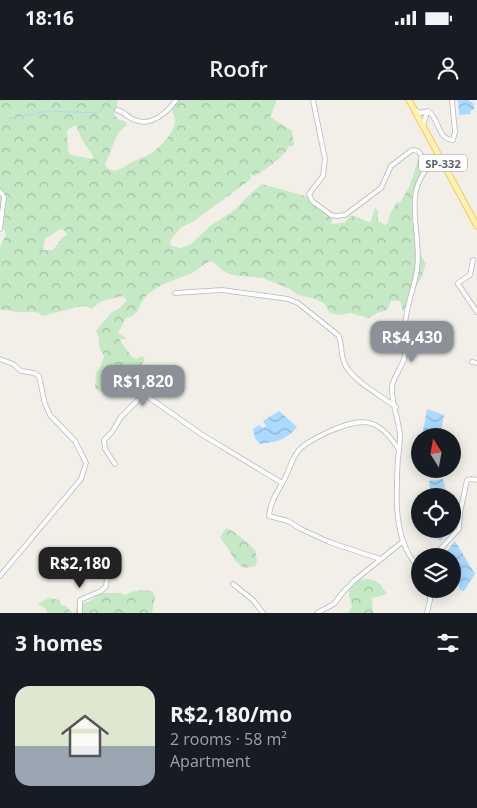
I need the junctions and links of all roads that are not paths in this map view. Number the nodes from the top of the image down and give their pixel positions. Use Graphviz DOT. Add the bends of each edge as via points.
graph roads {
  1 [pos="176,100"];
  2 [pos="313,100"];
  3 [pos="409,100"];
  4 [pos="452,100"];
  5 [pos="117,110"];
  6 [pos="415,110"];
  7 [pos="427,112"];
  8 [pos="423,126"];
  9 [pos="439,157"];
  10 [pos="429,166"];
  11 [pos="0,191"];
  12 [pos="477,225"];
  13 [pos="0,229"];
  14 [pos="473,260"];
  15 [pos="175,293"];
  16 [pos="477,304"];
  17 [pos="476,311"];
  18 [pos="0,360"];
  19 [pos="396,407"];
  20 [pos="399,450"];
  21 [pos="115,464"];
  22 [pos="477,480"];
  23 [pos="282,483"];
  24 [pos="402,542"];
  25 [pos="441,548"];
  26 [pos="380,558"];
  27 [pos="411,559"];
  28 [pos="101,567"];
  29 [pos="0,576"];
  30 [pos="232,584"];
  31 [pos="430,598"];
  32 [pos="80,613"];
  33 [pos="263,613"];
  34 [pos="317,613"];
  35 [pos="427,613"];
  1 -- 5 [label="street" via="163,114 148,120 136,121"];
  2 -- 10 [label="street" via="326,159 322,176 309,194 312,201 332,214 345,215 376,193 390,166 410,152 418,152"];
  3 -- 6 [label="main road, SP-332"];
  4 -- 7 [label="street" via="454,140 442,135 434,116"];
  6 -- 7 [label="street"];
  6 -- 8 [label="main road, SP-332"];
  7 -- 8 [label="street"];
  8 -- 9 [label="main road, SP-332"];
  9 -- 10 [label="street"];
  9 -- 12 [label="main road, SP-332"];
  10 -- 19 [label="street" via="421,176 416,193 417,268 405,324 404,358 392,386"];
  11 -- 13 [label="street" via="4,202"];
  14 -- 17 [label="street" via="470,275 458,284"];
  15 -- 19 [label="street" via="222,290 288,299 298,304 338,335 343,361 350,372"];
  16 -- 17 [label="street"];
  18 -- 29 [label="street" via="13,364 20,371 39,376 50,415 75,441 86,463 81,479"];
  19 -- 20 [label="street"];
  20 -- 23 [label="street" via="391,437 372,423 349,424 320,436 299,450"];
  20 -- 24 [label="street" via="397,490"];
  21 -- 23 [label="street" via="105,449 104,440 144,394 201,434"];
  22 -- 25 [label="street" via="467,480 459,529"];
  23 -- 26 [label="street" via="271,502 269,516 288,521 329,542"];
  24 -- 26 [label="street"];
  24 -- 27 [label="street"];
  26 -- 34 [label="street" via="348,586 334,604"];
  28 -- 32 [label="street" via="107,578 106,586 80,600"];
  30 -- 33 [label="street" via="253,600"];
  31 -- 35 [label="street"];
}
